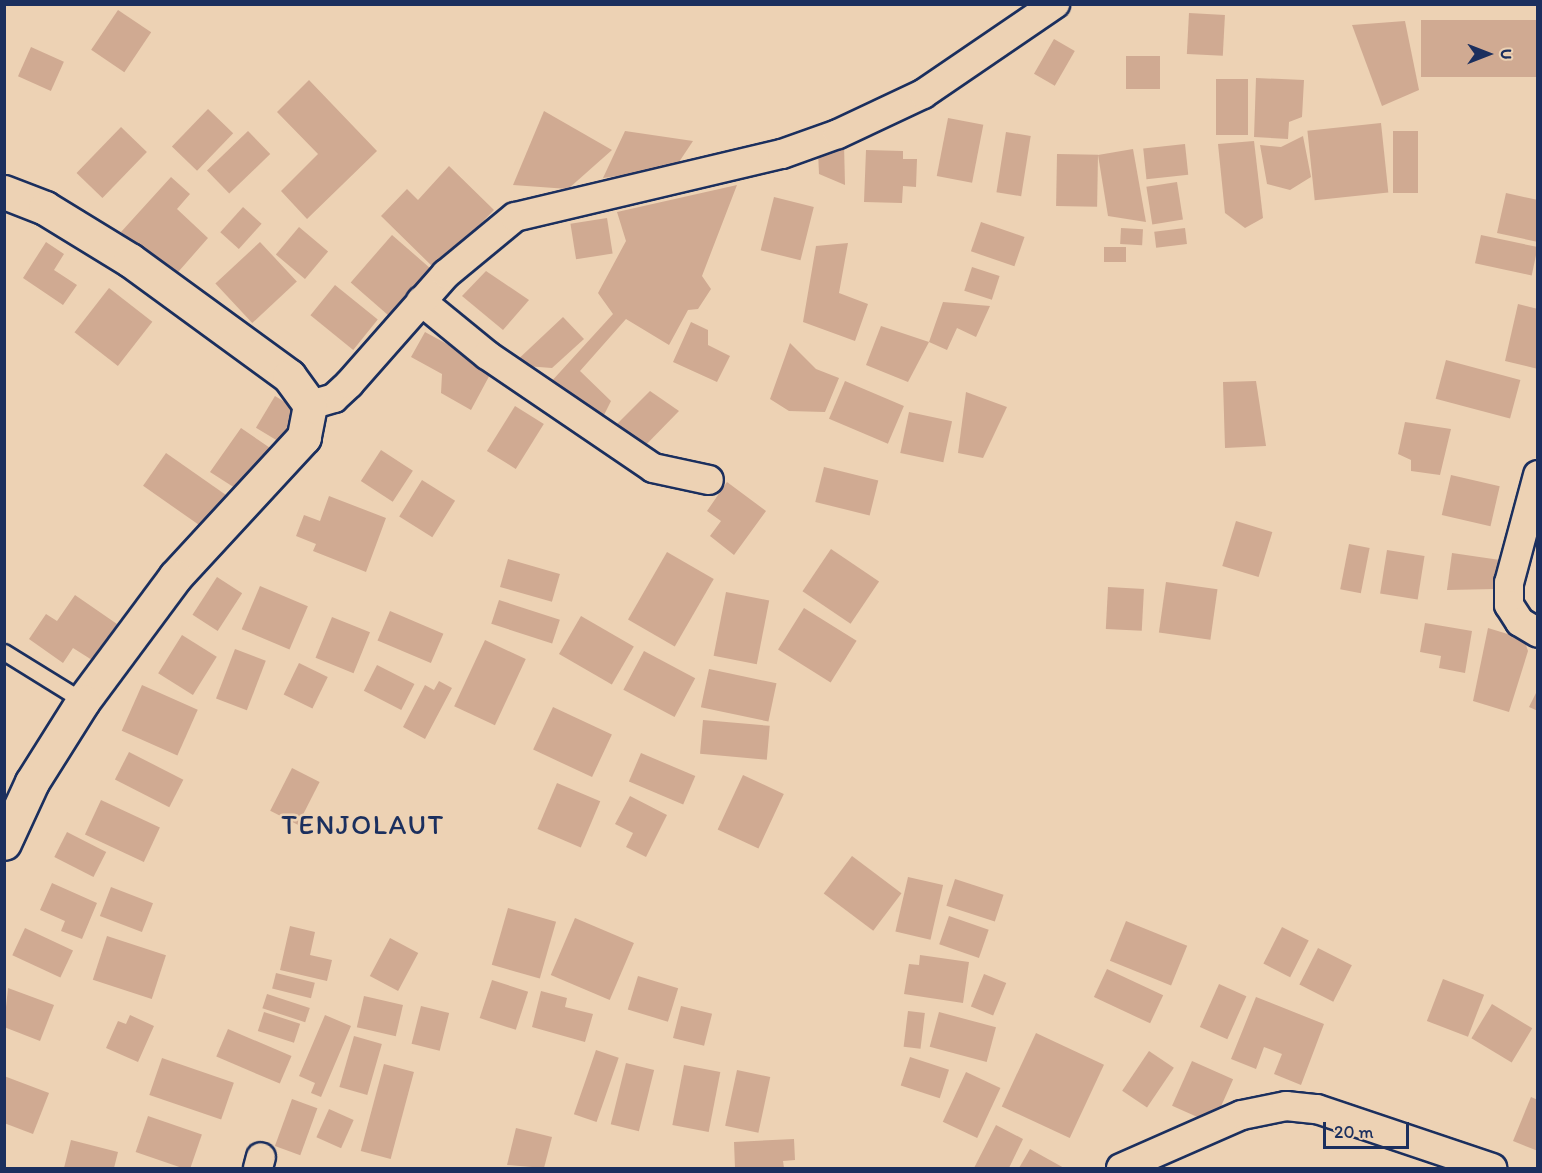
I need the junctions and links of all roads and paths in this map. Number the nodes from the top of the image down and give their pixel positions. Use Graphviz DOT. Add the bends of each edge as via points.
graph roads {
  1 [pos="1055,4"];
  2 [pos="4,192"];
  3 [pos="421,301"];
  4 [pos="310,405"];
  5 [pos="1538,475"];
  6 [pos="709,480"];
  7 [pos="1538,633"];
  8 [pos="4,652"];
  9 [pos="83,701"];
  10 [pos="4,843"];
  11 [pos="1121,1168"];
  12 [pos="1492,1168"];
  1 -- 3 [label="street" via="923,93 838,134 782,154 514,217 485,238"];
  2 -- 4 [label="street" via="45,208 130,260 289,376"];
  3 -- 4 [label="street" via="349,384 334,398"];
  3 -- 6 [label="street" via="487,355 653,468"];
  4 -- 9 [label="street" via="303,437 175,577"];
  5 -- 7 [label="street" via="1509,583 1509,605"];
  8 -- 9 [label="lane"];
  9 -- 10 [label="street" via="32,782"];
  11 -- 12 [label="street" via="1242,1115 1286,1106 1317,1108"];
}
